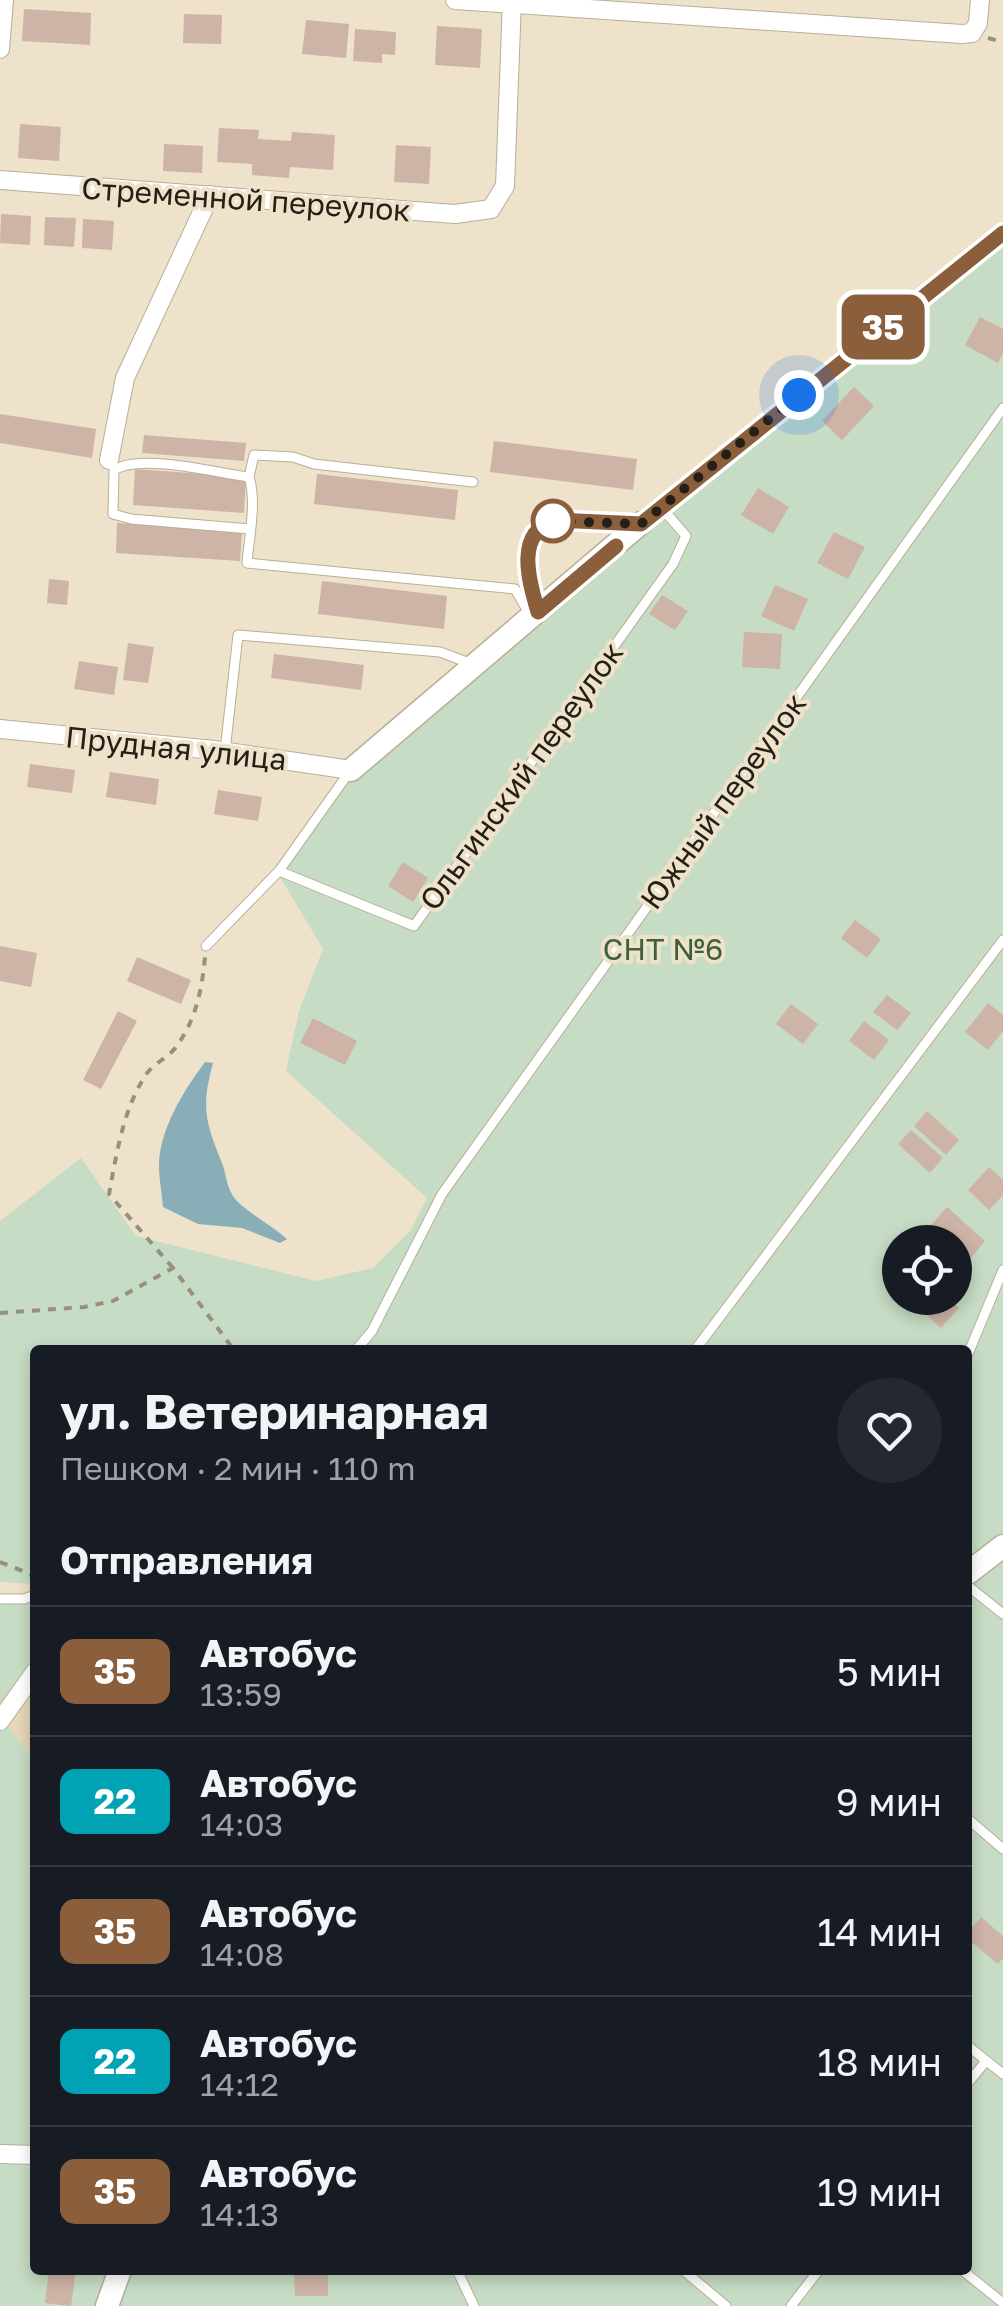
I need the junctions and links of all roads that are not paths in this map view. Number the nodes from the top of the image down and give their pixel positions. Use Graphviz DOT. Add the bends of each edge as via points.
graph roads {
  1 [pos="4,0"];
  2 [pos="455,0"];
  3 [pos="980,0"];
  4 [pos="512,2"];
  5 [pos="0,49"];
  6 [pos="0,180"];
  7 [pos="210,194"];
  8 [pos="1003,233"];
  9 [pos="1003,408"];
  10 [pos="109,460"];
  11 [pos="249,477"];
  12 [pos="473,482"];
  13 [pos="661,507"];
  14 [pos="641,524"];
  15 [pos="250,529"];
  16 [pos="534,614"];
  17 [pos="475,665"];
  18 [pos="0,729"];
  19 [pos="225,752"];
  20 [pos="351,770"];
  21 [pos="279,871"];
  22 [pos="1003,940"];
  23 [pos="206,946"];
  24 [pos="1003,1270"];
  25 [pos="990,1299"];
  26 [pos="1003,1303"];
  27 [pos="360,1345"];
  28 [pos="700,1345"];
  29 [pos="972,1345"];
  30 [pos="1003,1546"];
  31 [pos="972,1569"];
  32 [pos="972,1589"];
  33 [pos="30,1597"];
  34 [pos="0,1599"];
  35 [pos="1003,1614"];
  36 [pos="30,1679"];
  37 [pos="0,1721"];
  38 [pos="972,1823"];
  39 [pos="1003,1849"];
  40 [pos="972,2049"];
  41 [pos="986,2060"];
  42 [pos="1003,2074"];
  43 [pos="972,2078"];
  44 [pos="0,2154"];
  45 [pos="30,2155"];
  46 [pos="118,2275"];
  47 [pos="458,2275"];
  48 [pos="689,2275"];
  49 [pos="815,2275"];
  50 [pos="968,2275"];
  51 [pos="1003,2304"];
  52 [pos="107,2306"];
  53 [pos="474,2306"];
  54 [pos="726,2306"];
  55 [pos="791,2306"];
  1 -- 5 [label="street"];
  2 -- 4 [label="street"];
  3 -- 4 [label="street" via="972,33"];
  4 -- 7 [label="street, Стременной переулок" via="505,186 492,208 456,214"];
  6 -- 7 [label="street, Стременной переулок"];
  7 -- 10 [label="street" via="126,378"];
  8 -- 13 [label="street"];
  9 -- 27 [label="lane, Южный переулок" via="442,1194"];
  11 -- 12 [label="lane" via="254,456 293,456"];
  11 -- 15 [label="lane"];
  11 -- 15 [label="lane" via="125,463 114,470 111,488 113,514"];
  13 -- 14 [label="street"];
  13 -- 21 [label="lane, Ольгинский переулок" via="686,536 673,564 414,926"];
  14 -- 16 [label="street"];
  14 -- 16 [label="lane" via="556,520 534,532 527,556"];
  15 -- 16 [label="lane" via="247,563 515,589"];
  16 -- 17 [label="street"];
  17 -- 19 [label="lane" via="440,652 238,635"];
  17 -- 20 [label="street"];
  18 -- 19 [label="street, Прудная улица"];
  19 -- 20 [label="street, Прудная улица"];
  20 -- 21 [label="lane"];
  21 -- 23 [label="lane"];
  22 -- 28 [label="lane"];
  24 -- 25 [label="lane"];
  25 -- 26 [label="lane"];
  25 -- 29 [label="lane"];
  30 -- 31 [label="street"];
  32 -- 35 [label="lane"];
  33 -- 34 [label="lane"];
  36 -- 37 [label="street"];
  38 -- 39 [label="lane"];
  40 -- 41 [label="lane"];
  41 -- 42 [label="lane"];
  41 -- 43 [label="lane"];
  44 -- 45 [label="street"];
  46 -- 52 [label="street"];
  47 -- 53 [label="lane"];
  48 -- 54 [label="lane"];
  49 -- 55 [label="lane"];
  50 -- 51 [label="lane"];
}
